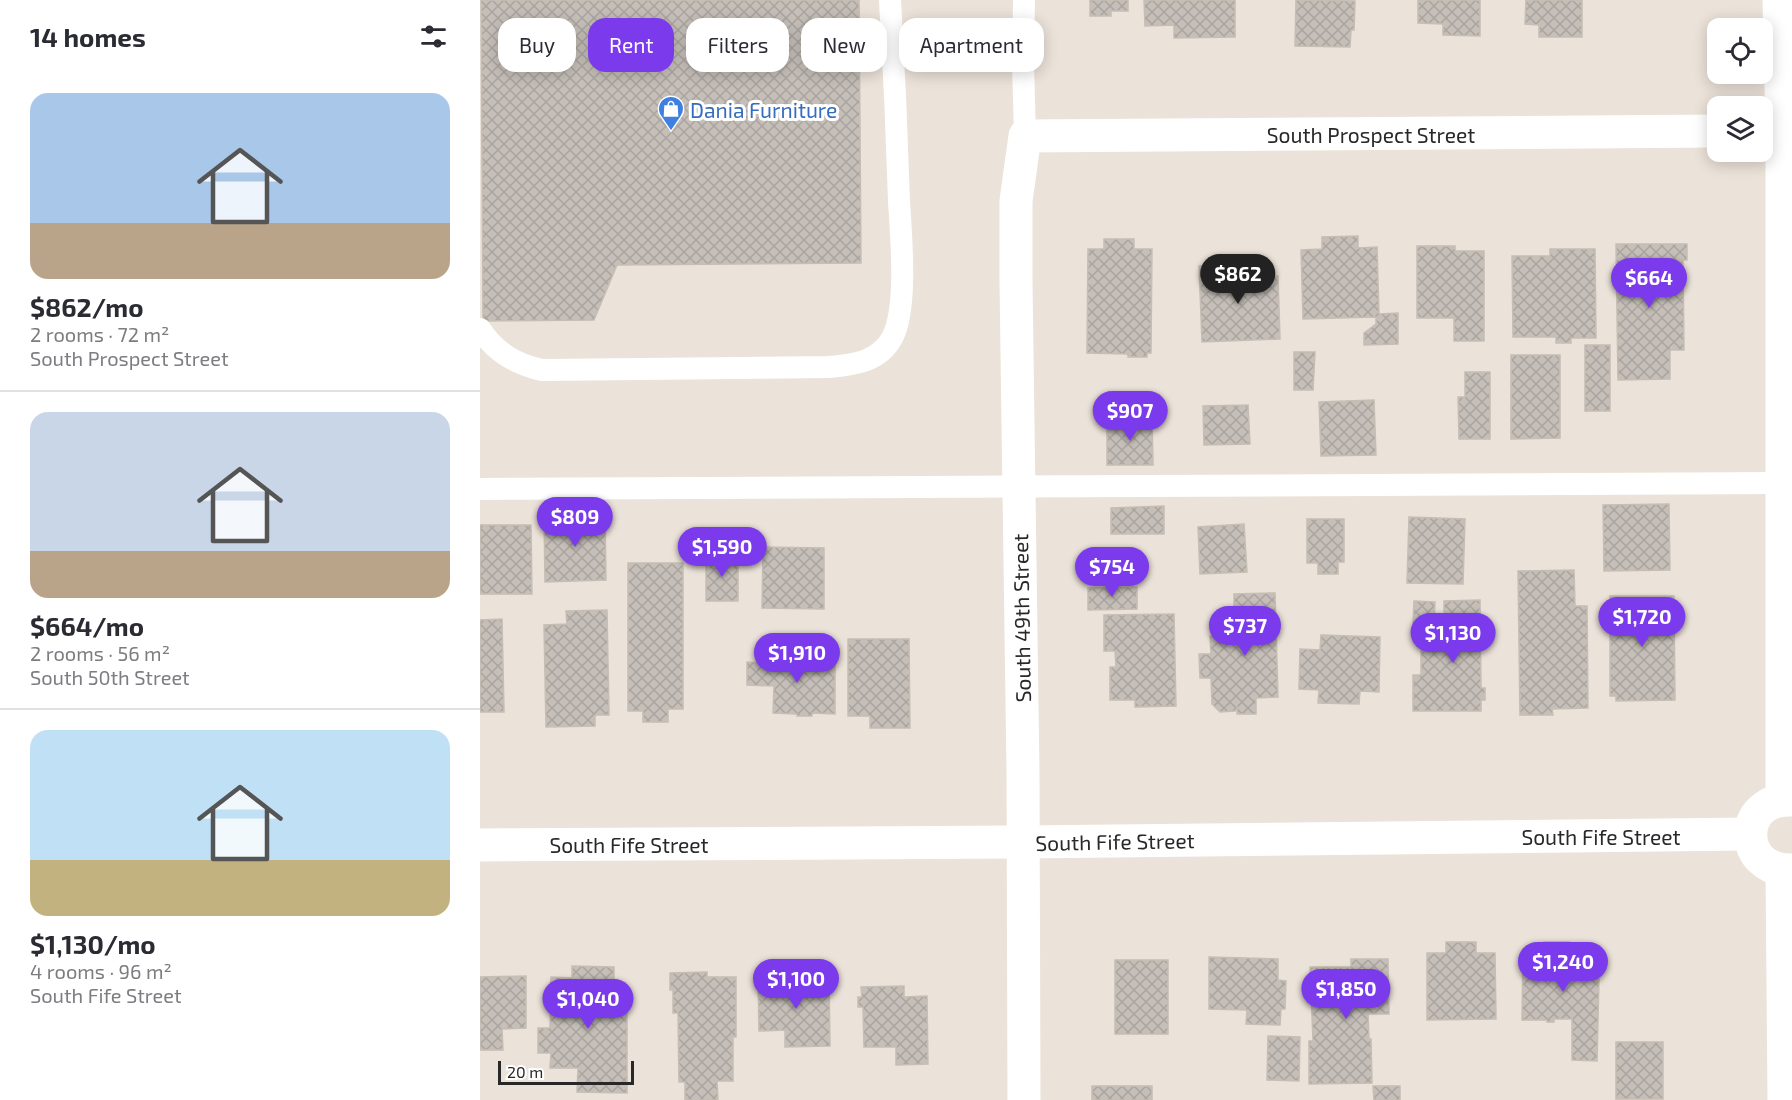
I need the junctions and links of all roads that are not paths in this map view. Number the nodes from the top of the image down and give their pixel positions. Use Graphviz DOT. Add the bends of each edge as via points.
graph roads {
  1 [pos="890,0"];
  2 [pos="1024,0"];
  3 [pos="1779,0"];
  4 [pos="1779,130"];
  5 [pos="1707,131"];
  6 [pos="1025,136"];
  7 [pos="480,329"];
  8 [pos="1787,483"];
  9 [pos="1019,487"];
  10 [pos="480,489"];
  11 [pos="1787,800"];
  12 [pos="1750,834"];
  13 [pos="1024,842"];
  14 [pos="480,845"];
  15 [pos="1787,870"];
  16 [pos="1024,1100"];
  17 [pos="1784,1100"];
  1 -- 7 [label="lane" via="902,275 892,337 876,355 864,362 829,367 542,370 526,367 501,354"];
  2 -- 6 [label="lane"];
  3 -- 4 [label="street"];
  4 -- 8 [label="street"];
  5 -- 6 [label="street, South Prospect Street"];
  6 -- 9 [label="street, South 49th Street" via="1016,201"];
  8 -- 9 [label="lane"];
  8 -- 11 [label="street"];
  9 -- 10 [label="lane"];
  9 -- 13 [label="street, South 49th Street"];
  11 -- 12 [label="street" via="1763,808 1756,815"];
  12 -- 13 [label="street, South Fife Street"];
  12 -- 15 [label="street" via="1756,855 1763,862"];
  13 -- 14 [label="street, South Fife Street"];
  13 -- 16 [label="street, South 49th Street"];
  15 -- 17 [label="street"];
}
